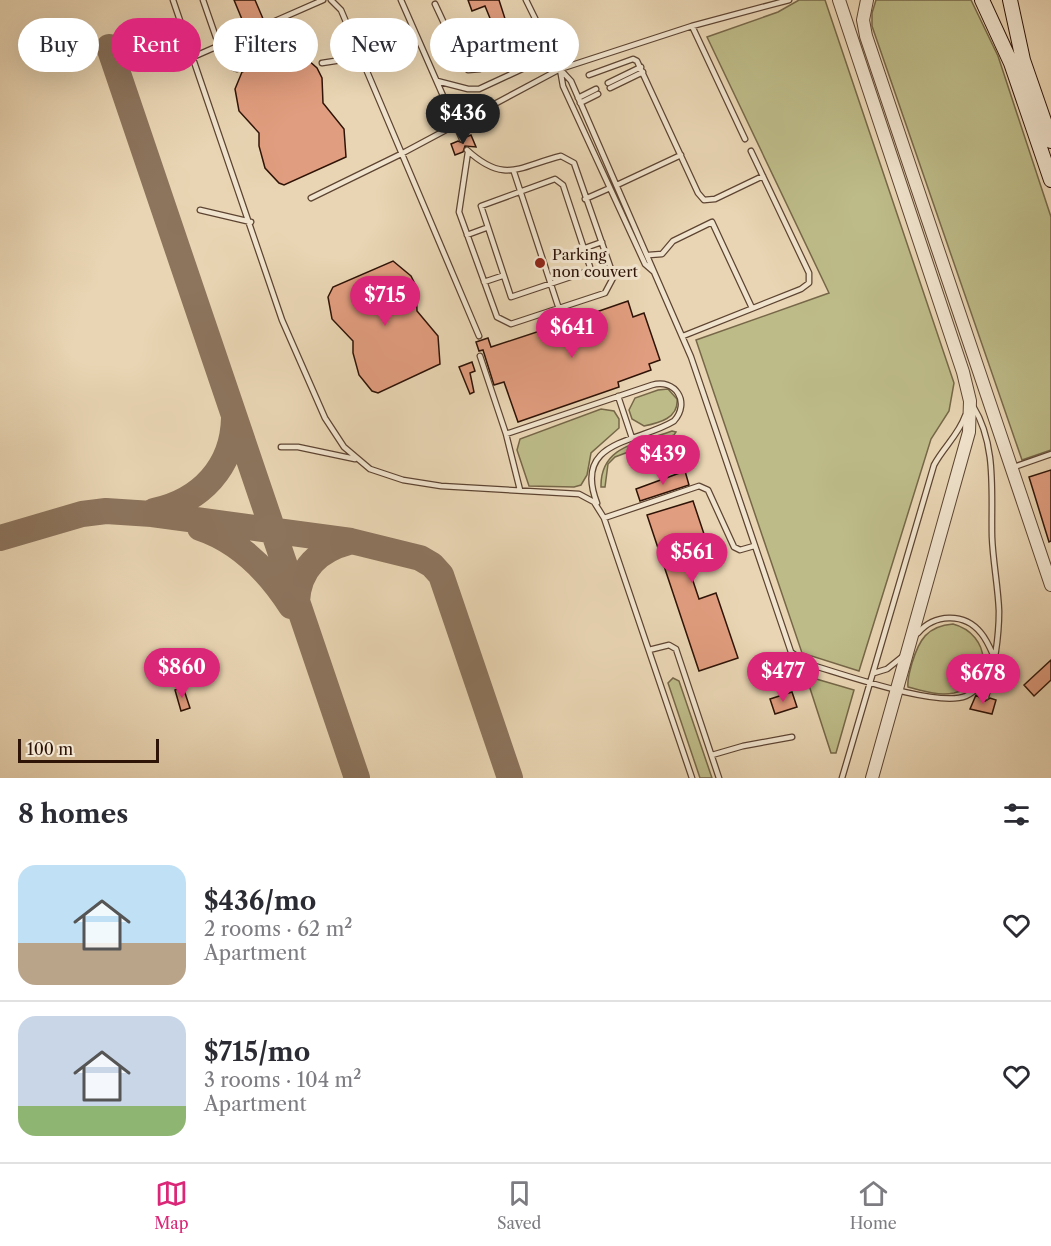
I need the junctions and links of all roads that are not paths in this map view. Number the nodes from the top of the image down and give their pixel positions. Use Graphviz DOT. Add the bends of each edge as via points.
graph roads {
  1 [pos="174,0"];
  2 [pos="203,0"];
  3 [pos="323,0"];
  4 [pos="331,0"];
  5 [pos="401,0"];
  6 [pos="526,0"];
  7 [pos="789,0"];
  8 [pos="839,0"];
  9 [pos="867,0"];
  10 [pos="982,0"];
  11 [pos="1010,0"];
  12 [pos="435,4"];
  13 [pos="180,18"];
  14 [pos="283,18"];
  15 [pos="344,18"];
  16 [pos="442,18"];
  17 [pos="535,18"];
  18 [pos="213,25"];
  19 [pos="692,26"];
  20 [pos="870,50"];
  21 [pos="857,54"];
  22 [pos="330,62"];
  23 [pos="322,63"];
  24 [pos="579,63"];
  25 [pos="642,69"];
  26 [pos="199,72"];
  27 [pos="367,72"];
  28 [pos="515,72"];
  29 [pos="555,72"];
  30 [pos="561,72"];
  31 [pos="563,72"];
  32 [pos="590,75"];
  33 [pos="437,81"];
  34 [pos="609,85"];
  35 [pos="597,91"];
  36 [pos="579,100"];
  37 [pos="456,126"];
  38 [pos="462,139"];
  39 [pos="745,139"];
  40 [pos="1051,141"];
  41 [pos="751,151"];
  42 [pos="401,154"];
  43 [pos="681,154"];
  44 [pos="514,172"];
  45 [pos="762,176"];
  46 [pos="1051,180"];
  47 [pos="617,185"];
  48 [pos="610,188"];
  49 [pos="520,190"];
  50 [pos="311,198"];
  51 [pos="586,199"];
  52 [pos="200,210"];
  53 [pos="251,222"];
  54 [pos="634,223"];
  55 [pos="628,226"];
  56 [pos="486,228"];
  57 [pos="467,235"];
  58 [pos="602,242"];
  59 [pos="585,248"];
  60 [pos="649,255"];
  61 [pos="653,271"];
  62 [pos="502,276"];
  63 [pos="484,282"];
  64 [pos="551,285"];
  65 [pos="752,308"];
  66 [pos="559,309"];
  67 [pos="479,336"];
  68 [pos="683,336"];
  69 [pos="480,356"];
  70 [pos="969,395"];
  71 [pos="618,396"];
  72 [pos="506,434"];
  73 [pos="632,438"];
  74 [pos="280,447"];
  75 [pos="1051,454"];
  76 [pos="356,459"];
  77 [pos="1011,468"];
  78 [pos="520,490"];
  79 [pos="600,510"];
  80 [pos="604,518"];
  81 [pos="754,546"];
  82 [pos="1051,585"];
  83 [pos="911,645"];
  84 [pos="649,650"];
  85 [pos="995,660"];
  86 [pos="994,666"];
  87 [pos="874,673"];
  88 [pos="872,681"];
  89 [pos="899,689"];
  90 [pos="986,697"];
  91 [pos="792,737"];
  92 [pos="712,755"];
  93 [pos="692,778"];
  94 [pos="719,778"];
  95 [pos="842,778"];
  96 [pos="872,778"];
  1 -- 13 [label="lane"];
  2 -- 18 [label="lane"];
  3 -- 14 [label="lane"];
  4 -- 15 [label="lane" via="339,5"];
  5 -- 33 [label="lane"];
  6 -- 17 [label="lane"];
  7 -- 19 [label="lane"];
  8 -- 21 [label="street"];
  9 -- 20 [label="street" via="863,27"];
  10 -- 46 [label="main road" via="1011,63"];
  11 -- 40 [label="main road" via="1023,60"];
  12 -- 16 [label="lane"];
  19 -- 24 [label="lane"];
  19 -- 39 [label="lane"];
  20 -- 21 [label="street"];
  20 -- 77 [label="street"];
  21 -- 70 [label="street"];
  22 -- 23 [label="lane"];
  25 -- 32 [label="lane" via="633,59"];
  25 -- 34 [label="lane"];
  25 -- 43 [label="lane"];
  26 -- 53 [label="lane"];
  27 -- 42 [label="lane"];
  28 -- 33 [label="lane" via="479,88"];
  29 -- 37 [label="lane"];
  30 -- 48 [label="lane" via="563,86"];
  31 -- 36 [label="lane"];
  33 -- 37 [label="lane"];
  35 -- 36 [label="lane"];
  36 -- 47 [label="lane"];
  37 -- 38 [label="lane"];
  37 -- 42 [label="lane"];
  41 -- 45 [label="lane"];
  42 -- 50 [label="lane"];
  42 -- 67 [label="lane"];
  43 -- 45 [label="lane" via="705,200"];
  43 -- 47 [label="lane"];
  44 -- 49 [label="lane"];
  44 -- 51 [label="lane" via="554,158 568,158 574,163"];
  44 -- 57 [label="lane" via="501,170 467,151 459,205"];
  45 -- 65 [label="lane" via="810,278 806,287"];
  47 -- 54 [label="lane"];
  48 -- 51 [label="lane"];
  48 -- 55 [label="lane"];
  49 -- 56 [label="lane" via="481,206"];
  49 -- 59 [label="lane" via="559,179 572,200"];
  49 -- 64 [label="lane"];
  51 -- 58 [label="lane"];
  52 -- 53 [label="lane"];
  53 -- 76 [label="lane" via="280,313 316,397 333,433"];
  54 -- 55 [label="lane"];
  54 -- 60 [label="lane"];
  55 -- 61 [label="lane" via="645,264"];
  56 -- 57 [label="lane"];
  56 -- 62 [label="lane"];
  57 -- 63 [label="lane"];
  58 -- 59 [label="lane"];
  58 -- 66 [label="lane" via="613,278 611,286 605,293"];
  59 -- 64 [label="lane" via="591,270"];
  60 -- 61 [label="lane"];
  60 -- 65 [label="lane" via="662,254 673,241 712,222"];
  61 -- 68 [label="lane"];
  62 -- 63 [label="lane"];
  62 -- 64 [label="lane" via="514,298"];
  63 -- 66 [label="lane" via="497,317 503,322 511,324"];
  64 -- 66 [label="lane"];
  65 -- 68 [label="lane"];
  68 -- 81 [label="lane"];
  69 -- 72 [label="lane"];
  70 -- 83 [label="street" via="969,432"];
  70 -- 85 [label="lane" via="986,434 991,470 999,609"];
  70 -- 87 [label="lane" via="964,418 934,465"];
  71 -- 72 [label="lane"];
  71 -- 73 [label="lane"];
  71 -- 73 [label="lane" via="658,383 672,386 681,397 681,410 674,421"];
  72 -- 78 [label="lane"];
  73 -- 79 [label="lane" via="611,446 597,461 593,488"];
  74 -- 76 [label="lane"];
  75 -- 77 [label="lane"];
  76 -- 78 [label="lane" via="386,476 403,480"];
  77 -- 82 [label="street"];
  78 -- 79 [label="lane" via="579,494"];
  79 -- 80 [label="lane"];
  80 -- 81 [label="lane" via="699,486 708,490 734,547 740,550"];
  80 -- 84 [label="lane"];
  81 -- 88 [label="lane" via="796,657 807,664"];
  83 -- 85 [label="lane" via="930,622 957,618 980,631"];
  83 -- 87 [label="lane" via="895,664"];
  83 -- 89 [label="street"];
  84 -- 92 [label="lane" via="669,645 676,649"];
  84 -- 93 [label="lane"];
  85 -- 86 [label="lane"];
  86 -- 89 [label="lane" via="975,690 958,699 936,699"];
  86 -- 90 [label="lane"];
  87 -- 88 [label="lane"];
  88 -- 89 [label="lane"];
  88 -- 95 [label="lane"];
  89 -- 96 [label="street"];
  91 -- 92 [label="lane"];
  92 -- 94 [label="lane"];
}
